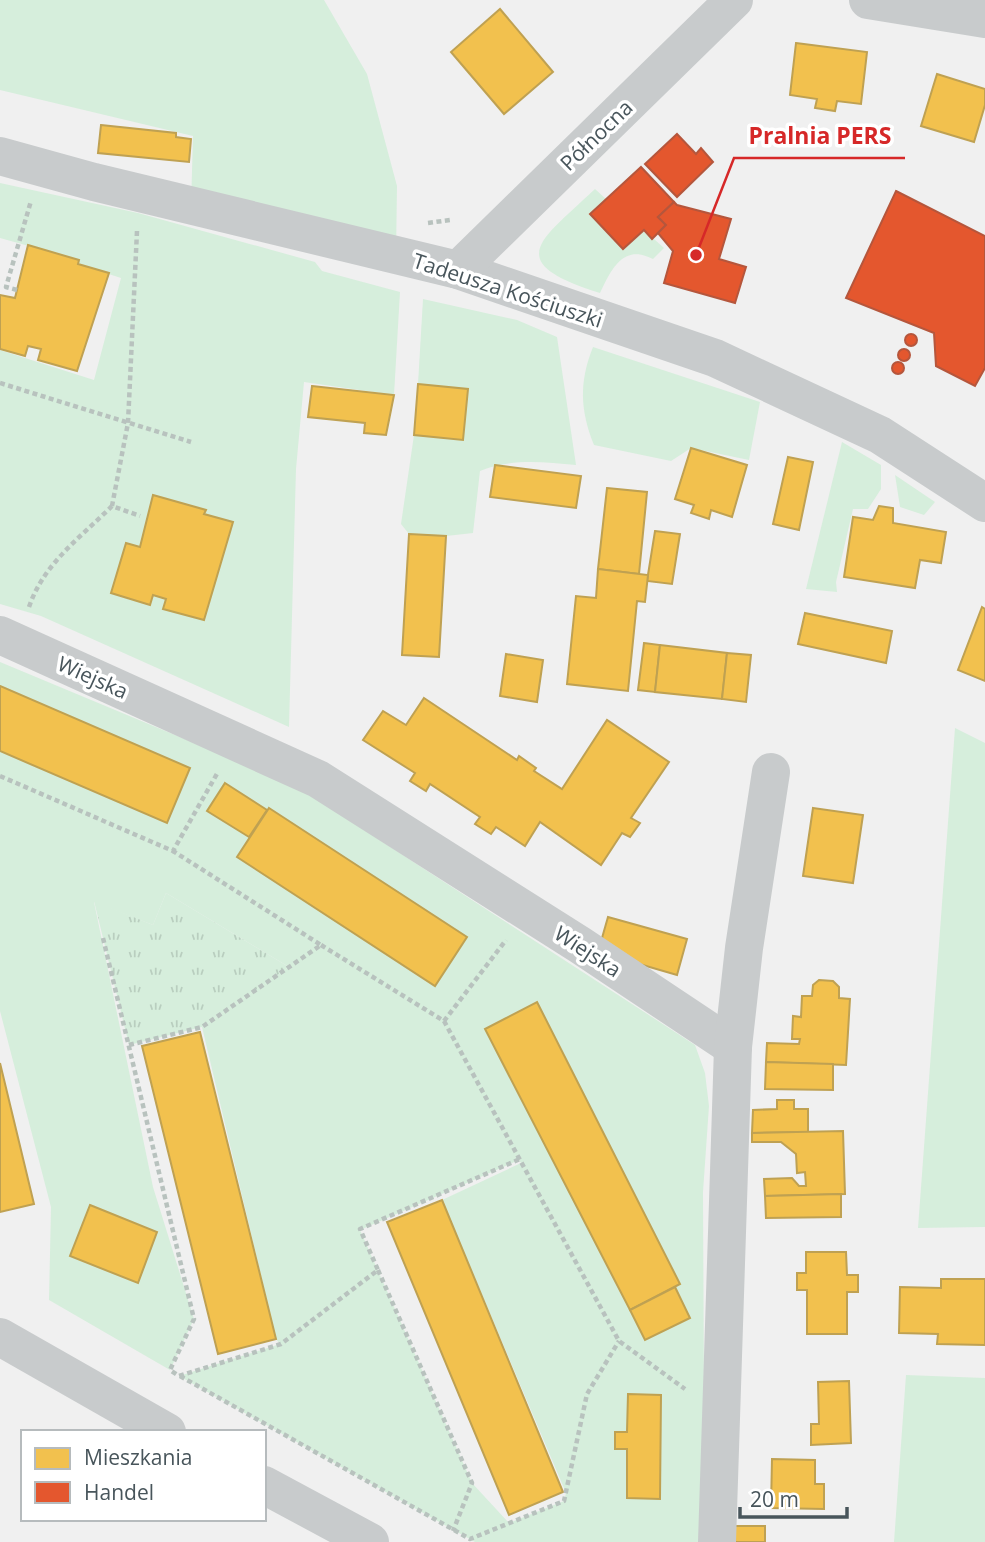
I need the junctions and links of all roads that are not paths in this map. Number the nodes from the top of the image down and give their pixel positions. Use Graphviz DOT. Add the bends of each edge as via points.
graph roads {
  1 [pos="734,0"];
  2 [pos="868,0"];
  3 [pos="985,19"];
  4 [pos="0,156"];
  5 [pos="458,270"];
  6 [pos="985,503"];
  7 [pos="6,637"];
  8 [pos="771,772"];
  9 [pos="733,1046"];
  10 [pos="0,1337"];
  11 [pos="163,1430"];
  12 [pos="266,1486"];
  13 [pos="370,1542"];
  14 [pos="717,1542"];
  1 -- 5 [label="street, Północna"];
  2 -- 3 [label="street"];
  4 -- 5 [label="street, Tadeusza Kościuszki"];
  5 -- 6 [label="street, Tadeusza Kościuszki" via="715,358 880,435"];
  7 -- 9 [label="street, Wiejska" via="318,779"];
  8 -- 9 [label="street"];
  9 -- 14 [label="street"];
  10 -- 11 [label="street"];
  12 -- 13 [label="street"];
}
